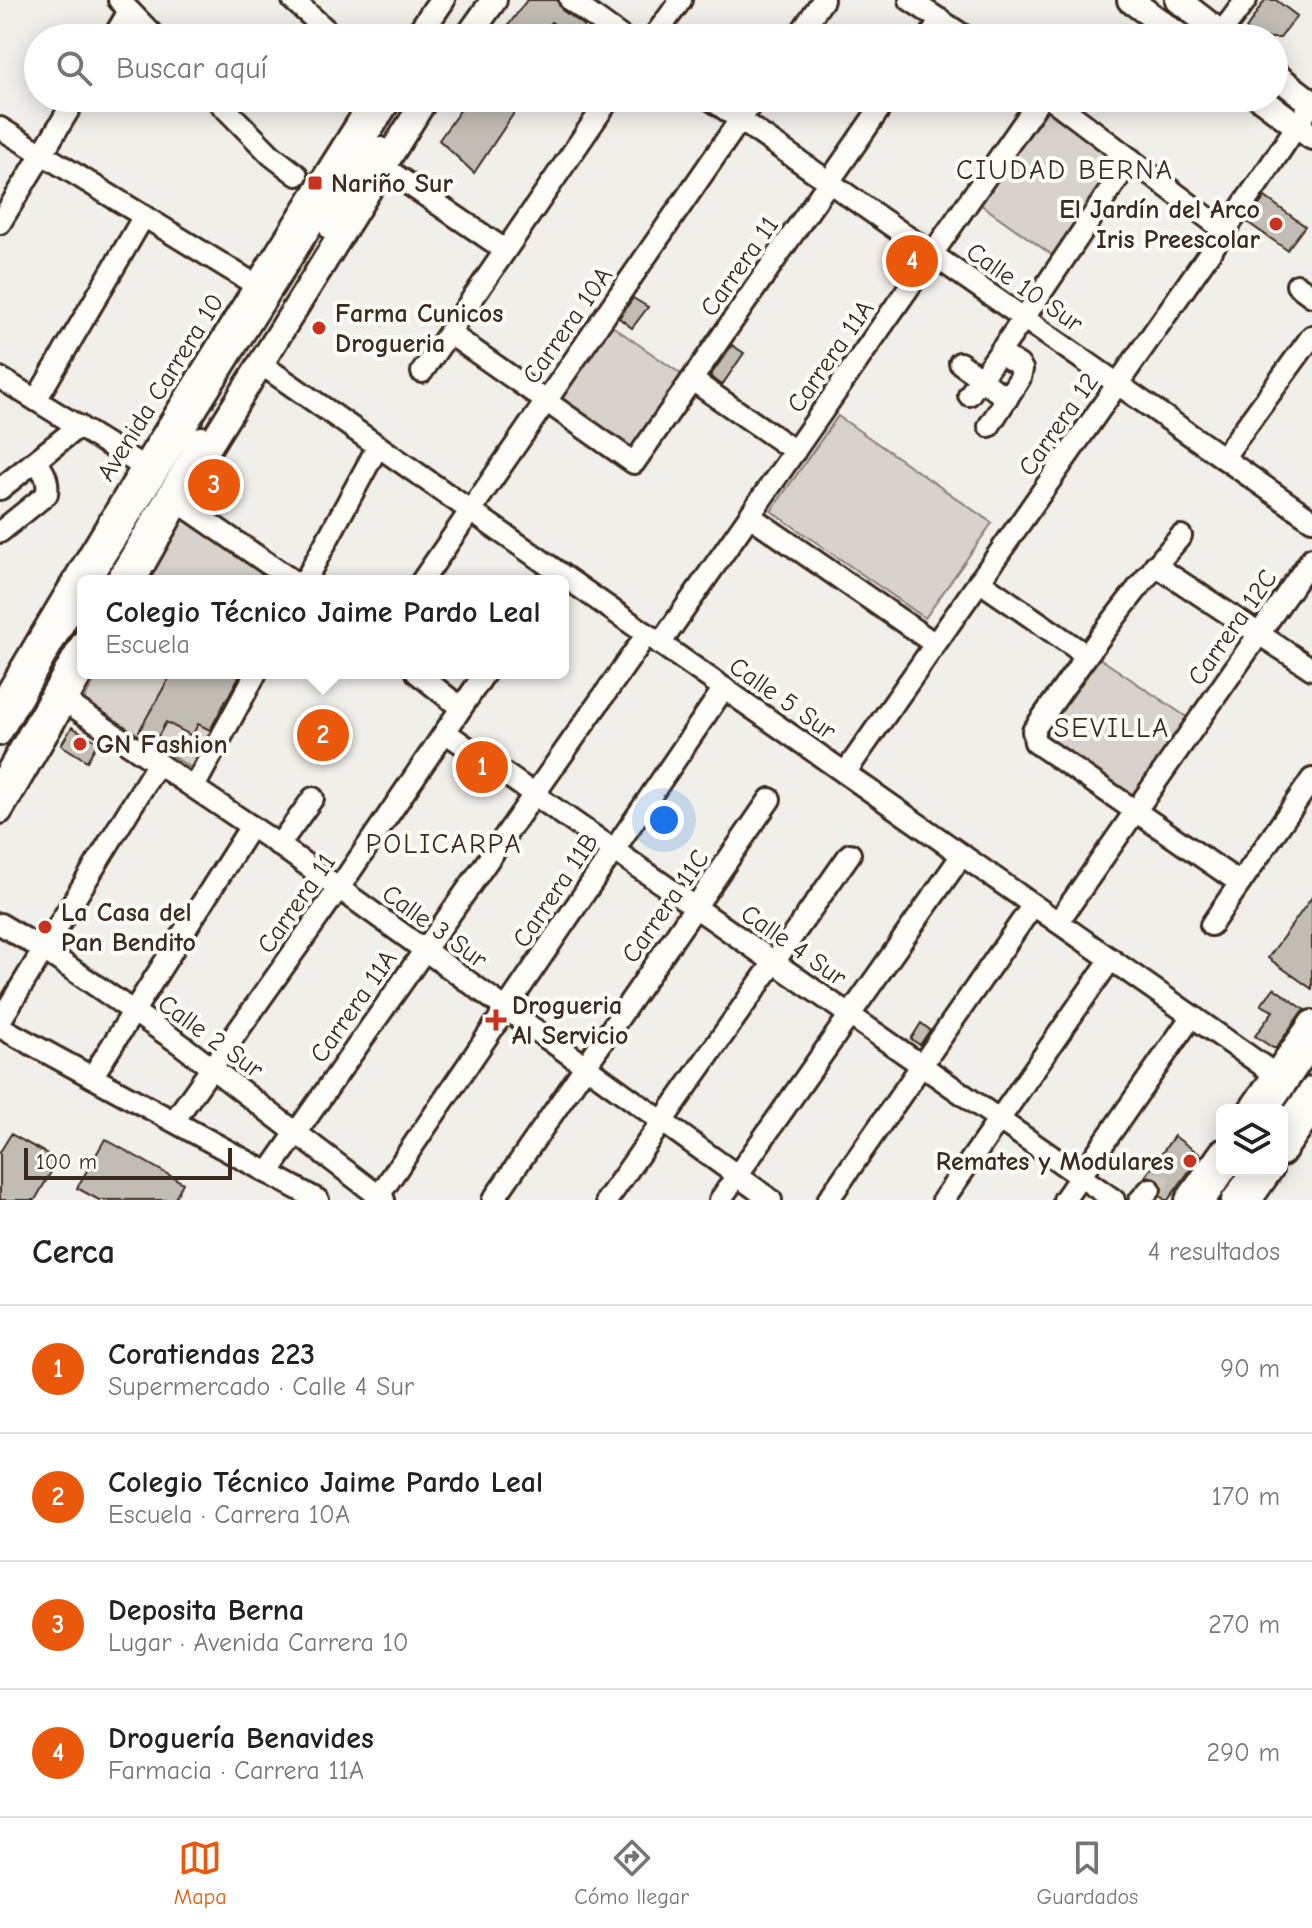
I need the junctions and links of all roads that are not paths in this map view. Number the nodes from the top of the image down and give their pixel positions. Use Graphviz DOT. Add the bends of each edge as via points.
graph roads {
  1 [pos="293,0"];
  2 [pos="442,0"];
  3 [pos="455,0"];
  4 [pos="480,0"];
  5 [pos="494,0"];
  6 [pos="681,0"];
  7 [pos="823,0"];
  8 [pos="910,0"];
  9 [pos="1130,0"];
  10 [pos="1178,0"];
  11 [pos="1246,0"];
  12 [pos="582,4"];
  13 [pos="124,5"];
  14 [pos="941,20"];
  15 [pos="118,24"];
  16 [pos="142,24"];
  17 [pos="320,24"];
  18 [pos="426,24"];
  19 [pos="440,24"];
  20 [pos="464,24"];
  21 [pos="477,24"];
  22 [pos="606,24"];
  23 [pos="663,24"];
  24 [pos="807,24"];
  25 [pos="938,24"];
  26 [pos="947,24"];
  27 [pos="1163,24"];
  28 [pos="1209,24"];
  29 [pos="1231,24"];
  30 [pos="1288,85"];
  31 [pos="1312,103"];
  32 [pos="68,112"];
  33 [pos="229,112"];
  34 [pos="366,112"];
  35 [pos="383,112"];
  36 [pos="405,112"];
  37 [pos="417,112"];
  38 [pos="600,112"];
  39 [pos="729,112"];
  40 [pos="745,112"];
  41 [pos="877,112"];
  42 [pos="1031,112"];
  43 [pos="1069,112"];
  44 [pos="1278,112"];
  45 [pos="740,120"];
  46 [pos="0,128"];
  47 [pos="1304,132"];
  48 [pos="42,154"];
  49 [pos="1131,159"];
  50 [pos="382,166"];
  51 [pos="297,175"];
  52 [pos="829,182"];
  53 [pos="144,216"];
  54 [pos="0,223"];
  55 [pos="1225,231"];
  56 [pos="505,250"];
  57 [pos="932,254"];
  58 [pos="256,285"];
  59 [pos="1024,318"];
  60 [pos="449,333"];
  61 [pos="1312,336"];
  62 [pos="1000,353"];
  63 [pos="960,363"];
  64 [pos="261,364"];
  65 [pos="422,372"];
  66 [pos="0,378"];
  67 [pos="692,380"];
  68 [pos="1118,384"];
  69 [pos="975,387"];
  70 [pos="1007,399"];
  71 [pos="36,400"];
  72 [pos="546,401"];
  73 [pos="79,426"];
  74 [pos="989,426"];
  75 [pos="378,446"];
  76 [pos="795,451"];
  77 [pos="1223,458"];
  78 [pos="36,461"];
  79 [pos="144,467"];
  80 [pos="0,489"];
  81 [pos="177,501"];
  82 [pos="470,511"];
  83 [pos="750,516"];
  84 [pos="1312,520"];
  85 [pos="0,532"];
  86 [pos="1181,536"];
  87 [pos="1312,558"];
  88 [pos="1155,565"];
  89 [pos="77,575"];
  90 [pos="77,575"];
  91 [pos="93,575"];
  92 [pos="119,575"];
  93 [pos="136,575"];
  94 [pos="284,575"];
  95 [pos="308,575"];
  96 [pos="426,575"];
  97 [pos="551,575"];
  98 [pos="979,581"];
  99 [pos="569,586"];
  100 [pos="77,601"];
  101 [pos="1259,634"];
  102 [pos="654,639"];
  103 [pos="935,644"];
  104 [pos="77,650"];
  105 [pos="1086,655"];
  106 [pos="1312,669"];
  107 [pos="77,679"];
  108 [pos="253,679"];
  109 [pos="425,679"];
  110 [pos="481,679"];
  111 [pos="724,688"];
  112 [pos="65,701"];
  113 [pos="0,708"];
  114 [pos="461,708"];
  115 [pos="445,732"];
  116 [pos="0,735"];
  117 [pos="158,763"];
  118 [pos="845,773"];
  119 [pos="1312,779"];
  120 [pos="0,783"];
  121 [pos="194,787"];
  122 [pos="534,794"];
  123 [pos="313,798"];
  124 [pos="770,799"];
  125 [pos="1304,806"];
  126 [pos="0,811"];
  127 [pos="1135,812"];
  128 [pos="251,826"];
  129 [pos="279,845"];
  130 [pos="613,850"];
  131 [pos="850,854"];
  132 [pos="962,855"];
  133 [pos="1240,883"];
  134 [pos="339,888"];
  135 [pos="1033,905"];
  136 [pos="695,907"];
  137 [pos="1058,922"];
  138 [pos="0,924"];
  139 [pos="1211,925"];
  140 [pos="44,950"];
  141 [pos="424,950"];
  142 [pos="1111,959"];
  143 [pos="774,962"];
  144 [pos="506,1009"];
  145 [pos="134,1012"];
  146 [pos="849,1015"];
  147 [pos="1192,1016"];
  148 [pos="1312,1023"];
  149 [pos="0,1024"];
  150 [pos="1312,1046"];
  151 [pos="921,1065"];
  152 [pos="585,1067"];
  153 [pos="212,1068"];
  154 [pos="1276,1075"];
  155 [pos="92,1077"];
  156 [pos="1312,1087"];
  157 [pos="1255,1104"];
  158 [pos="1272,1104"];
  159 [pos="1312,1110"];
  160 [pos="999,1120"];
  161 [pos="174,1121"];
  162 [pos="1288,1121"];
  163 [pos="661,1123"];
  164 [pos="296,1132"];
  165 [pos="1288,1144"];
  166 [pos="1216,1161"];
  167 [pos="268,1173"];
  168 [pos="1218,1176"];
  169 [pos="1249,1176"];
  170 [pos="1266,1176"];
  171 [pos="736,1177"];
  172 [pos="1080,1177"];
  173 [pos="1191,1196"];
  174 [pos="379,1199"];
  175 [pos="318,1200"];
  176 [pos="493,1200"];
  177 [pos="607,1200"];
  178 [pos="720,1200"];
  179 [pos="771,1200"];
  180 [pos="828,1200"];
  181 [pos="943,1200"];
  182 [pos="1064,1200"];
  183 [pos="1114,1200"];
  184 [pos="1232,1200"];
  185 [pos="1249,1200"];
  1 -- 17 [label="street"];
  2 -- 18 [label="main road"];
  3 -- 19 [label="street"];
  4 -- 20 [label="street"];
  5 -- 21 [label="main road"];
  6 -- 23 [label="street"];
  7 -- 24 [label="street"];
  8 -- 14 [label="street"];
  9 -- 27 [label="main road"];
  10 -- 28 [label="main road"];
  11 -- 29 [label="street"];
  12 -- 22 [label="street"];
  13 -- 15 [label="street"];
  13 -- 16 [label="street"];
  14 -- 25 [label="street"];
  14 -- 26 [label="street"];
  30 -- 31 [label="main road"];
  31 -- 47 [label="street, Carrera 12"];
  32 -- 48 [label="street"];
  33 -- 51 [label="street"];
  34 -- 58 [label="main road, Avenida Carrera 10"];
  35 -- 91 [label="street"];
  36 -- 92 [label="street"];
  37 -- 50 [label="main road"];
  38 -- 56 [label="street"];
  39 -- 45 [label="street, Calle 10 Sur"];
  40 -- 45 [label="street, Carrera 10A"];
  41 -- 52 [label="street, Carrera 11"];
  42 -- 57 [label="street, Carrera 11A"];
  43 -- 49 [label="street"];
  44 -- 47 [label="main road"];
  45 -- 52 [label="street, Calle 10 Sur"];
  45 -- 72 [label="street, Carrera 10A"];
  46 -- 48 [label="street"];
  47 -- 55 [label="street, Carrera 12"];
  48 -- 53 [label="street"];
  48 -- 54 [label="street"];
  49 -- 55 [label="street"];
  49 -- 59 [label="street"];
  50 -- 56 [label="street"];
  50 -- 64 [label="main road"];
  52 -- 57 [label="street, Calle 10 Sur"];
  52 -- 67 [label="street, Carrera 11"];
  53 -- 58 [label="street"];
  53 -- 71 [label="street"];
  55 -- 68 [label="street, Carrera 12"];
  56 -- 60 [label="street"];
  57 -- 59 [label="street, Calle 10 Sur"];
  57 -- 76 [label="street, Carrera 11A"];
  58 -- 79 [label="main road, Avenida Carrera 10"];
  59 -- 62 [label="street"];
  59 -- 68 [label="street, Calle 10 Sur"];
  60 -- 65 [label="street"];
  60 -- 72 [label="street"];
  61 -- 77 [label="street"];
  62 -- 69 [label="street"];
  62 -- 70 [label="street" via="1022,369"];
  63 -- 69 [label="street"];
  64 -- 75 [label="street, Calle 5 Sur"];
  64 -- 81 [label="main road"];
  66 -- 71 [label="street"];
  67 -- 72 [label="street, Carrera 11" via="634,463"];
  67 -- 76 [label="street"];
  68 -- 77 [label="street, Calle 10 Sur"];
  68 -- 98 [label="street, Carrera 12"];
  69 -- 70 [label="street"];
  70 -- 74 [label="street"];
  71 -- 73 [label="street"];
  72 -- 82 [label="street, Carrera 10A"];
  73 -- 78 [label="street"];
  73 -- 79 [label="street"];
  75 -- 82 [label="street, Calle 5 Sur"];
  75 -- 95 [label="street"];
  76 -- 83 [label="street, Carrera 11A"];
  77 -- 84 [label="street, Calle 10 Sur"];
  78 -- 80 [label="street"];
  78 -- 85 [label="street" via="46,475 47,494"];
  79 -- 89 [label="main road, Avenida Carrera 10"];
  81 -- 93 [label="main road"];
  81 -- 94 [label="street"];
  82 -- 96 [label="street, Carrera 10A"];
  82 -- 97 [label="street, Calle 5 Sur"];
  83 -- 102 [label="street, Carrera 11A"];
  83 -- 103 [label="street"];
  86 -- 88 [label="street"];
  87 -- 101 [label="street, Carrera 12C"];
  88 -- 101 [label="street"];
  88 -- 105 [label="street"];
  90 -- 113 [label="main road, Avenida Carrera 10"];
  98 -- 103 [label="street, Carrera 12"];
  98 -- 105 [label="street"];
  99 -- 102 [label="street, Calle 5 Sur"];
  100 -- 116 [label="street"];
  101 -- 106 [label="street"];
  101 -- 127 [label="street, Carrera 12C"];
  102 -- 111 [label="street, Calle 5 Sur"];
  102 -- 122 [label="street, Carrera 11A"];
  103 -- 118 [label="street, Carrera 12"];
  104 -- 120 [label="street"];
  105 -- 127 [label="street" via="1033,731 1035,742"];
  107 -- 112 [label="main road"];
  108 -- 121 [label="street"];
  109 -- 114 [label="street"];
  110 -- 114 [label="street, Carrera 11"];
  111 -- 118 [label="street, Calle 5 Sur"];
  111 -- 130 [label="street, Carrera 11B"];
  112 -- 117 [label="street, Calle 3 Sur"];
  112 -- 126 [label="main road"];
  114 -- 115 [label="street, Carrera 11"];
  115 -- 122 [label="street, Calle 4 Sur"];
  115 -- 134 [label="street, Carrera 11"];
  117 -- 121 [label="street, Calle 3 Sur"];
  117 -- 140 [label="street"];
  118 -- 132 [label="street, Calle 5 Sur"];
  119 -- 125 [label="street"];
  121 -- 128 [label="street, Calle 3 Sur"];
  122 -- 130 [label="street, Calle 4 Sur"];
  122 -- 141 [label="street, Carrera 11A"];
  123 -- 129 [label="street"];
  124 -- 136 [label="street, Carrera 11C"];
  125 -- 133 [label="street"];
  127 -- 133 [label="street"];
  127 -- 137 [label="street, Carrera 12C"];
  128 -- 129 [label="street, Calle 3 Sur"];
  128 -- 145 [label="street"];
  129 -- 134 [label="street, Calle 3 Sur"];
  130 -- 136 [label="street, Calle 4 Sur"];
  130 -- 144 [label="street, Carrera 11B"];
  131 -- 143 [label="street"];
  132 -- 135 [label="street, Calle 5 Sur"];
  132 -- 146 [label="street"];
  133 -- 139 [label="street"];
  134 -- 141 [label="street, Calle 3 Sur"];
  134 -- 153 [label="street, Carrera 11"];
  135 -- 137 [label="street, Calle 5 Sur"];
  135 -- 151 [label="street"];
  136 -- 143 [label="street, Calle 4 Sur"];
  136 -- 152 [label="street, Carrera 11C"];
  137 -- 142 [label="street, Calle 5 Sur"];
  138 -- 140 [label="street, Calle 2 Sur"];
  140 -- 145 [label="street, Calle 2 Sur"];
  140 -- 149 [label="street"];
  141 -- 144 [label="street, Calle 3 Sur"];
  141 -- 164 [label="street, Carrera 11A"];
  142 -- 147 [label="street, Calle 5 Sur"];
  142 -- 160 [label="street"];
  143 -- 146 [label="street, Calle 4 Sur"];
  143 -- 163 [label="street"];
  144 -- 152 [label="street, Calle 3 Sur"];
  144 -- 174 [label="street, Carrera 11B"];
  145 -- 153 [label="street, Calle 2 Sur"];
  145 -- 155 [label="street"];
  146 -- 151 [label="street, Calle 4 Sur"];
  146 -- 171 [label="street"];
  147 -- 154 [label="street, Calle 5 Sur"];
  147 -- 172 [label="street"];
  148 -- 154 [label="main road"];
  149 -- 155 [label="street"];
  150 -- 158 [label="street"];
  151 -- 160 [label="street, Calle 4 Sur"];
  151 -- 180 [label="street"];
  152 -- 163 [label="street, Calle 3 Sur"];
  152 -- 176 [label="street, Carrera 11C"];
  153 -- 161 [label="street, Carrera 11"];
  153 -- 164 [label="street, Calle 2 Sur"];
  154 -- 157 [label="main road"];
  155 -- 161 [label="street"];
  156 -- 162 [label="street"];
  159 -- 165 [label="main road"];
  160 -- 172 [label="street, Calle 4 Sur"];
  160 -- 181 [label="street"];
  161 -- 167 [label="street"];
  163 -- 171 [label="street, Calle 3 Sur"];
  163 -- 177 [label="street"];
  164 -- 167 [label="street, Carrera 11A"];
  164 -- 174 [label="street, Calle 2 Sur"];
  166 -- 173 [label="main road"];
  167 -- 175 [label="street"];
  168 -- 173 [label="street"];
  169 -- 184 [label="street"];
  170 -- 185 [label="main road"];
  171 -- 178 [label="street"];
  171 -- 179 [label="street, Calle 3 Sur"];
  172 -- 182 [label="street"];
  172 -- 183 [label="street, Calle 4 Sur"];
}
